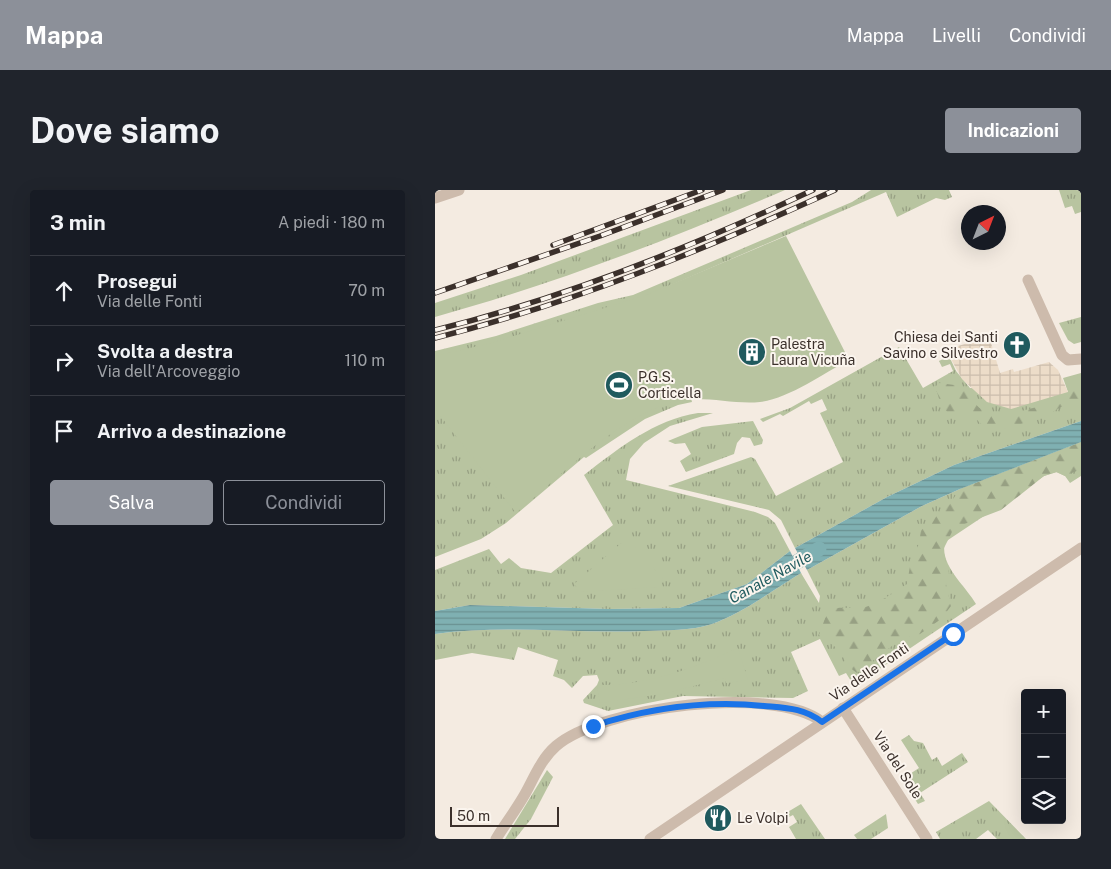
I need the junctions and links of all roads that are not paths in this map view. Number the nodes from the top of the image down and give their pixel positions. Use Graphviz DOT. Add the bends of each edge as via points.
graph roads {
  1 [pos="459,190"];
  2 [pos="435,198"];
  3 [pos="1028,280"];
  4 [pos="1081,359"];
  5 [pos="1081,548"];
  6 [pos="843,708"];
  7 [pos="822,722"];
  8 [pos="496,839"];
  9 [pos="650,839"];
  10 [pos="927,839"];
  1 -- 2 [label="street"];
  3 -- 4 [label="street" via="1062,355 1068,360"];
  5 -- 6 [label="street, Via delle Fonti"];
  6 -- 7 [label="street, Via delle Fonti"];
  6 -- 10 [label="street, Via del Sole"];
  7 -- 8 [label="street" via="812,714 795,709 712,703 665,708 593,726 574,734 551,751"];
  7 -- 9 [label="street, Via delle Fonti"];
}
